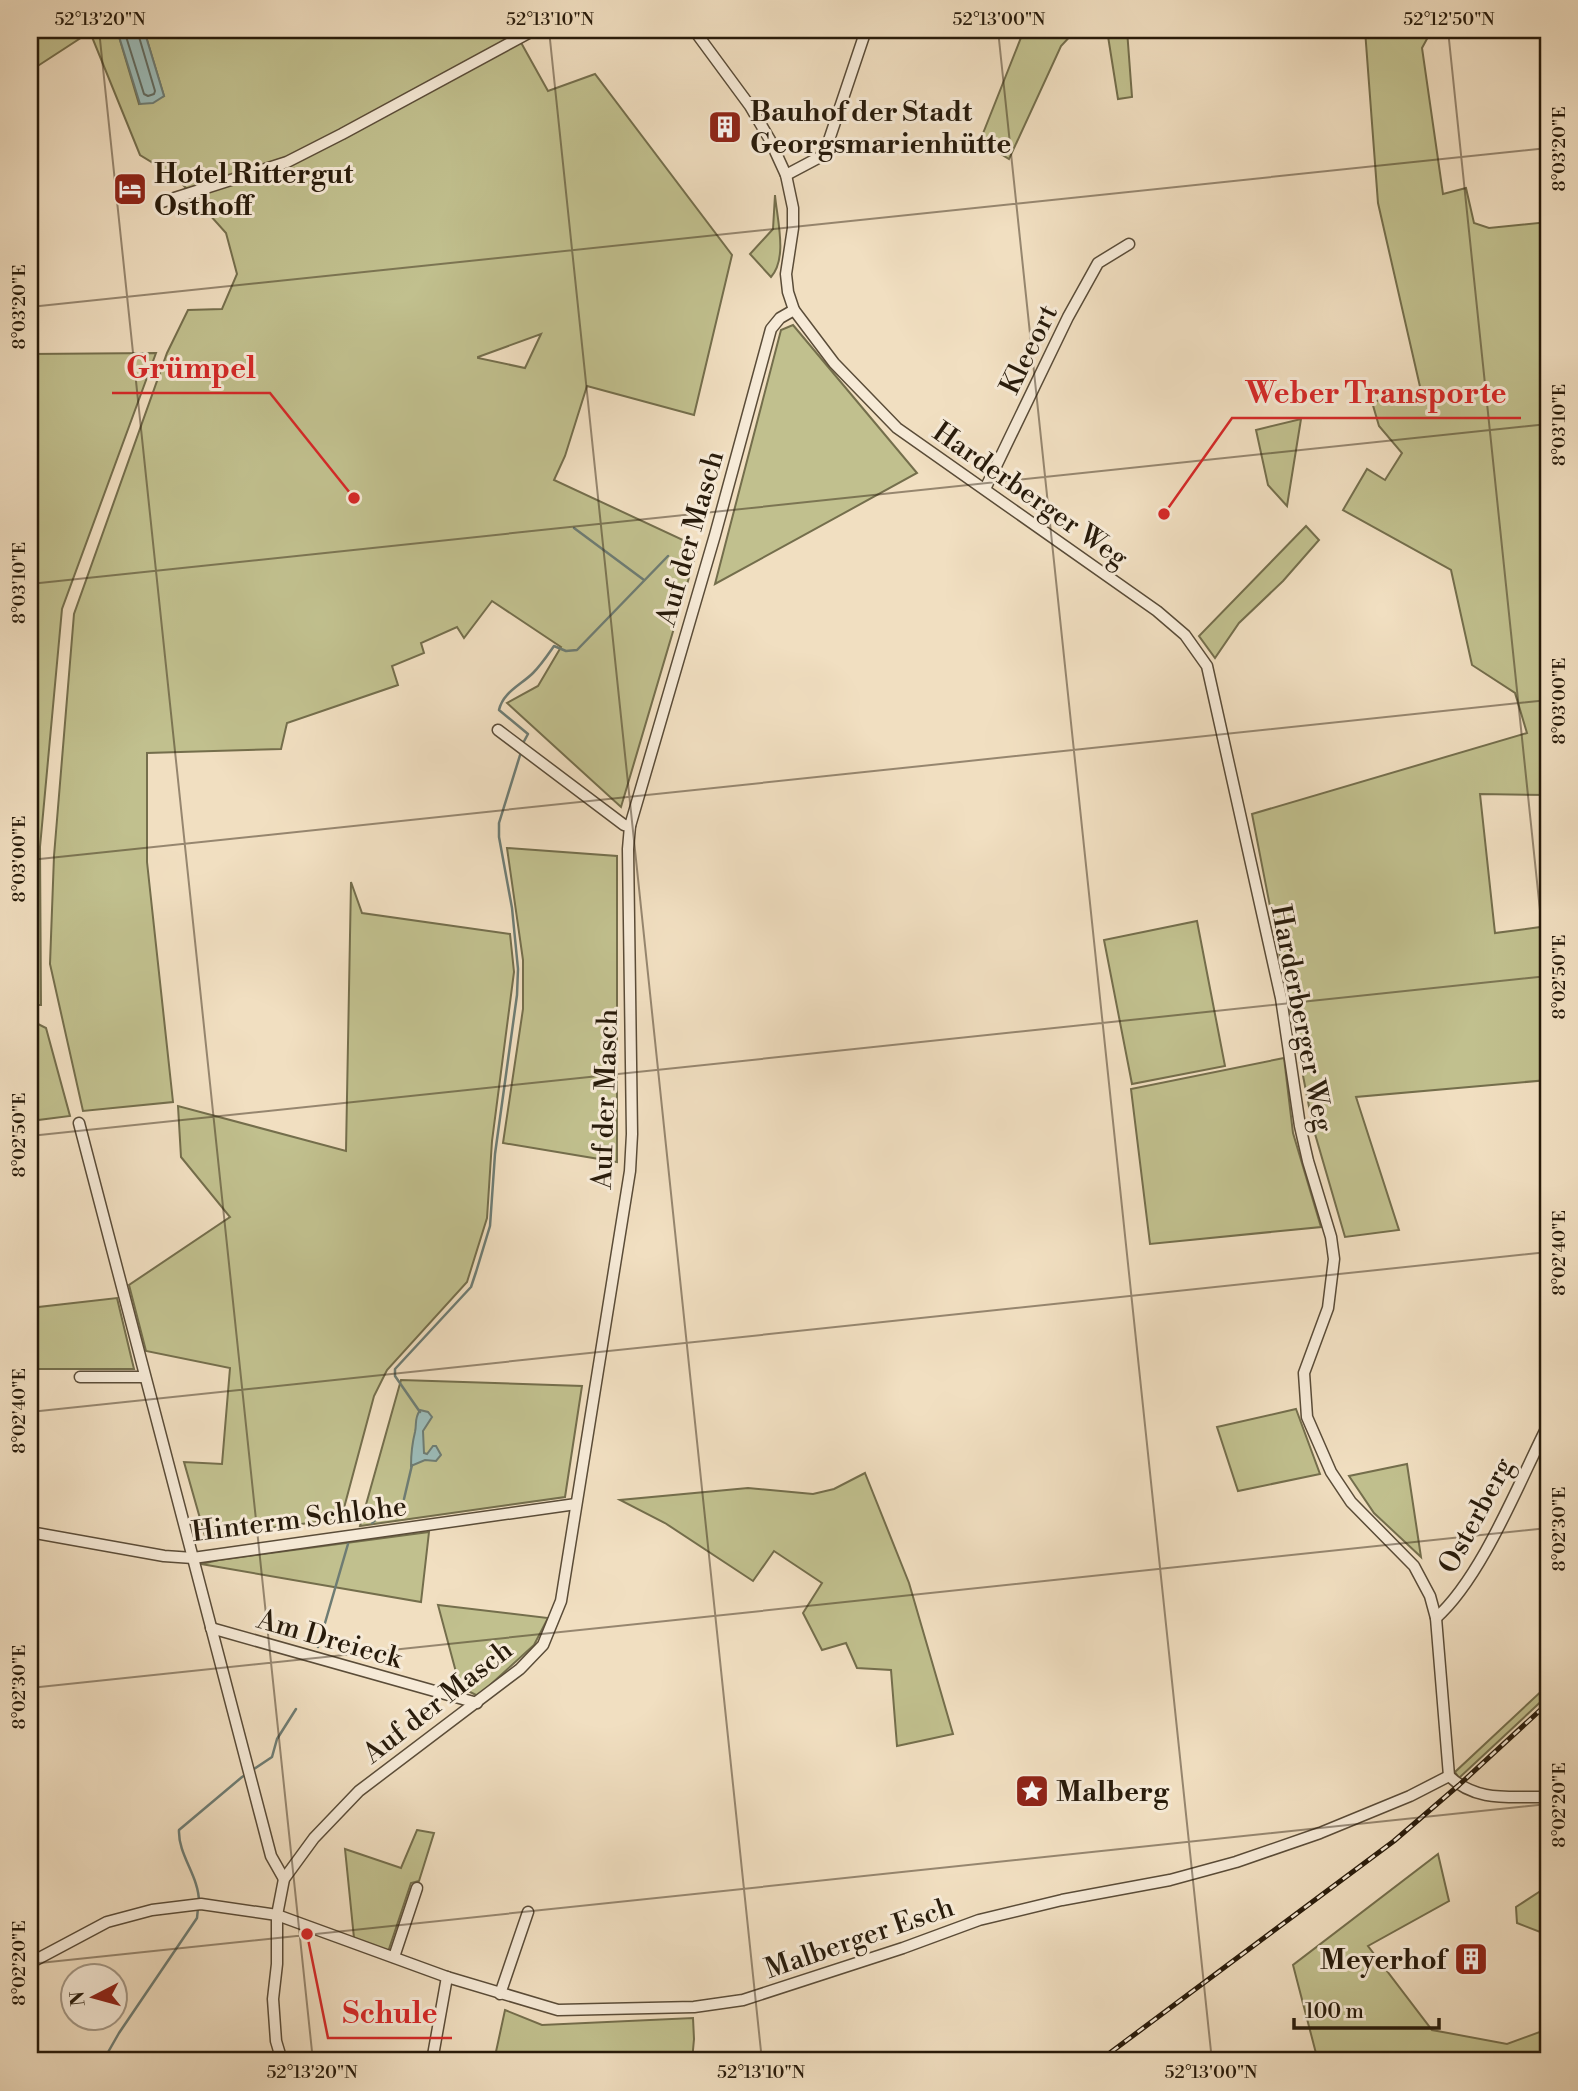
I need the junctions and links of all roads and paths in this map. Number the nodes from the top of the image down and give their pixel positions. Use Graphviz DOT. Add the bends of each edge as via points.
graph roads {
  1 [pos="534,30"];
  2 [pos="694,30"];
  3 [pos="866,30"];
  4 [pos="786,175"];
  5 [pos="162,202"];
  6 [pos="1129,244"];
  7 [pos="794,310"];
  8 [pos="985,489"];
  9 [pos="498,730"];
  10 [pos="630,826"];
  11 [pos="79,1123"];
  12 [pos="80,1377"];
  13 [pos="144,1377"];
  14 [pos="1548,1429"];
  15 [pos="576,1504"];
  16 [pos="30,1532"];
  17 [pos="193,1558"];
  18 [pos="1436,1618"];
  19 [pos="211,1628"];
  20 [pos="477,1703"];
  21 [pos="1449,1776"];
  22 [pos="1548,1797"];
  23 [pos="284,1879"];
  24 [pos="417,1888"];
  25 [pos="528,1912"];
  26 [pos="277,1915"];
  27 [pos="394,1958"];
  28 [pos="30,1963"];
  29 [pos="447,1977"];
  30 [pos="500,1994"];
  31 [pos="282,2061"];
  32 [pos="432,2061"];
  1 -- 5 [label="street" via="287,162"];
  2 -- 4 [label="street" via="750,106"];
  3 -- 4 [label="street" via="827,146 820,157"];
  4 -- 7 [label="street" via="793,208 786,286"];
  6 -- 8 [label="street, Kleeort" via="1097,263"];
  7 -- 8 [label="street, Harderberger Weg" via="834,363 897,428"];
  7 -- 10 [label="street, Auf der Masch" via="771,328"];
  8 -- 18 [label="street, Harderberger Weg" via="1157,611 1185,635 1207,666 1281,998 1300,1126 1334,1259 1328,1308 1304,1373 1307,1417 1331,1472 1352,1502 1414,1566"];
  9 -- 10 [label="street"];
  10 -- 15 [label="street, Auf der Masch" via="632,1134"];
  11 -- 13 [label="street"];
  12 -- 13 [label="street"];
  13 -- 17 [label="street"];
  14 -- 18 [label="street, Osterberg" via="1488,1546 1452,1603"];
  15 -- 17 [label="street, Hinterm Schlohe"];
  15 -- 20 [label="street, Auf der Masch" via="561,1601 543,1644"];
  16 -- 17 [label="street, Hinterm Schlohe"];
  17 -- 19 [label="street"];
  18 -- 21 [label="street, Harderberger Weg"];
  19 -- 20 [label="street, Am Dreieck"];
  19 -- 23 [label="street" via="271,1856"];
  20 -- 23 [label="street, Auf der Masch" via="359,1791 314,1838"];
  21 -- 22 [label="street" via="1470,1792 1485,1796"];
  21 -- 30 [label="street, Malberger Esch" via="1320,1833 1236,1862 979,1920 743,2000 694,2007 558,2010"];
  23 -- 26 [label="street"];
  24 -- 27 [label="street"];
  25 -- 30 [label="street"];
  26 -- 27 [label="street, Malberger Esch"];
  26 -- 28 [label="street, Malberger Esch" via="197,1904 152,1910 107,1922"];
  26 -- 31 [label="street" via="273,1999"];
  27 -- 29 [label="street, Malberger Esch"];
  29 -- 30 [label="street, Malberger Esch"];
  29 -- 32 [label="street"];
}
